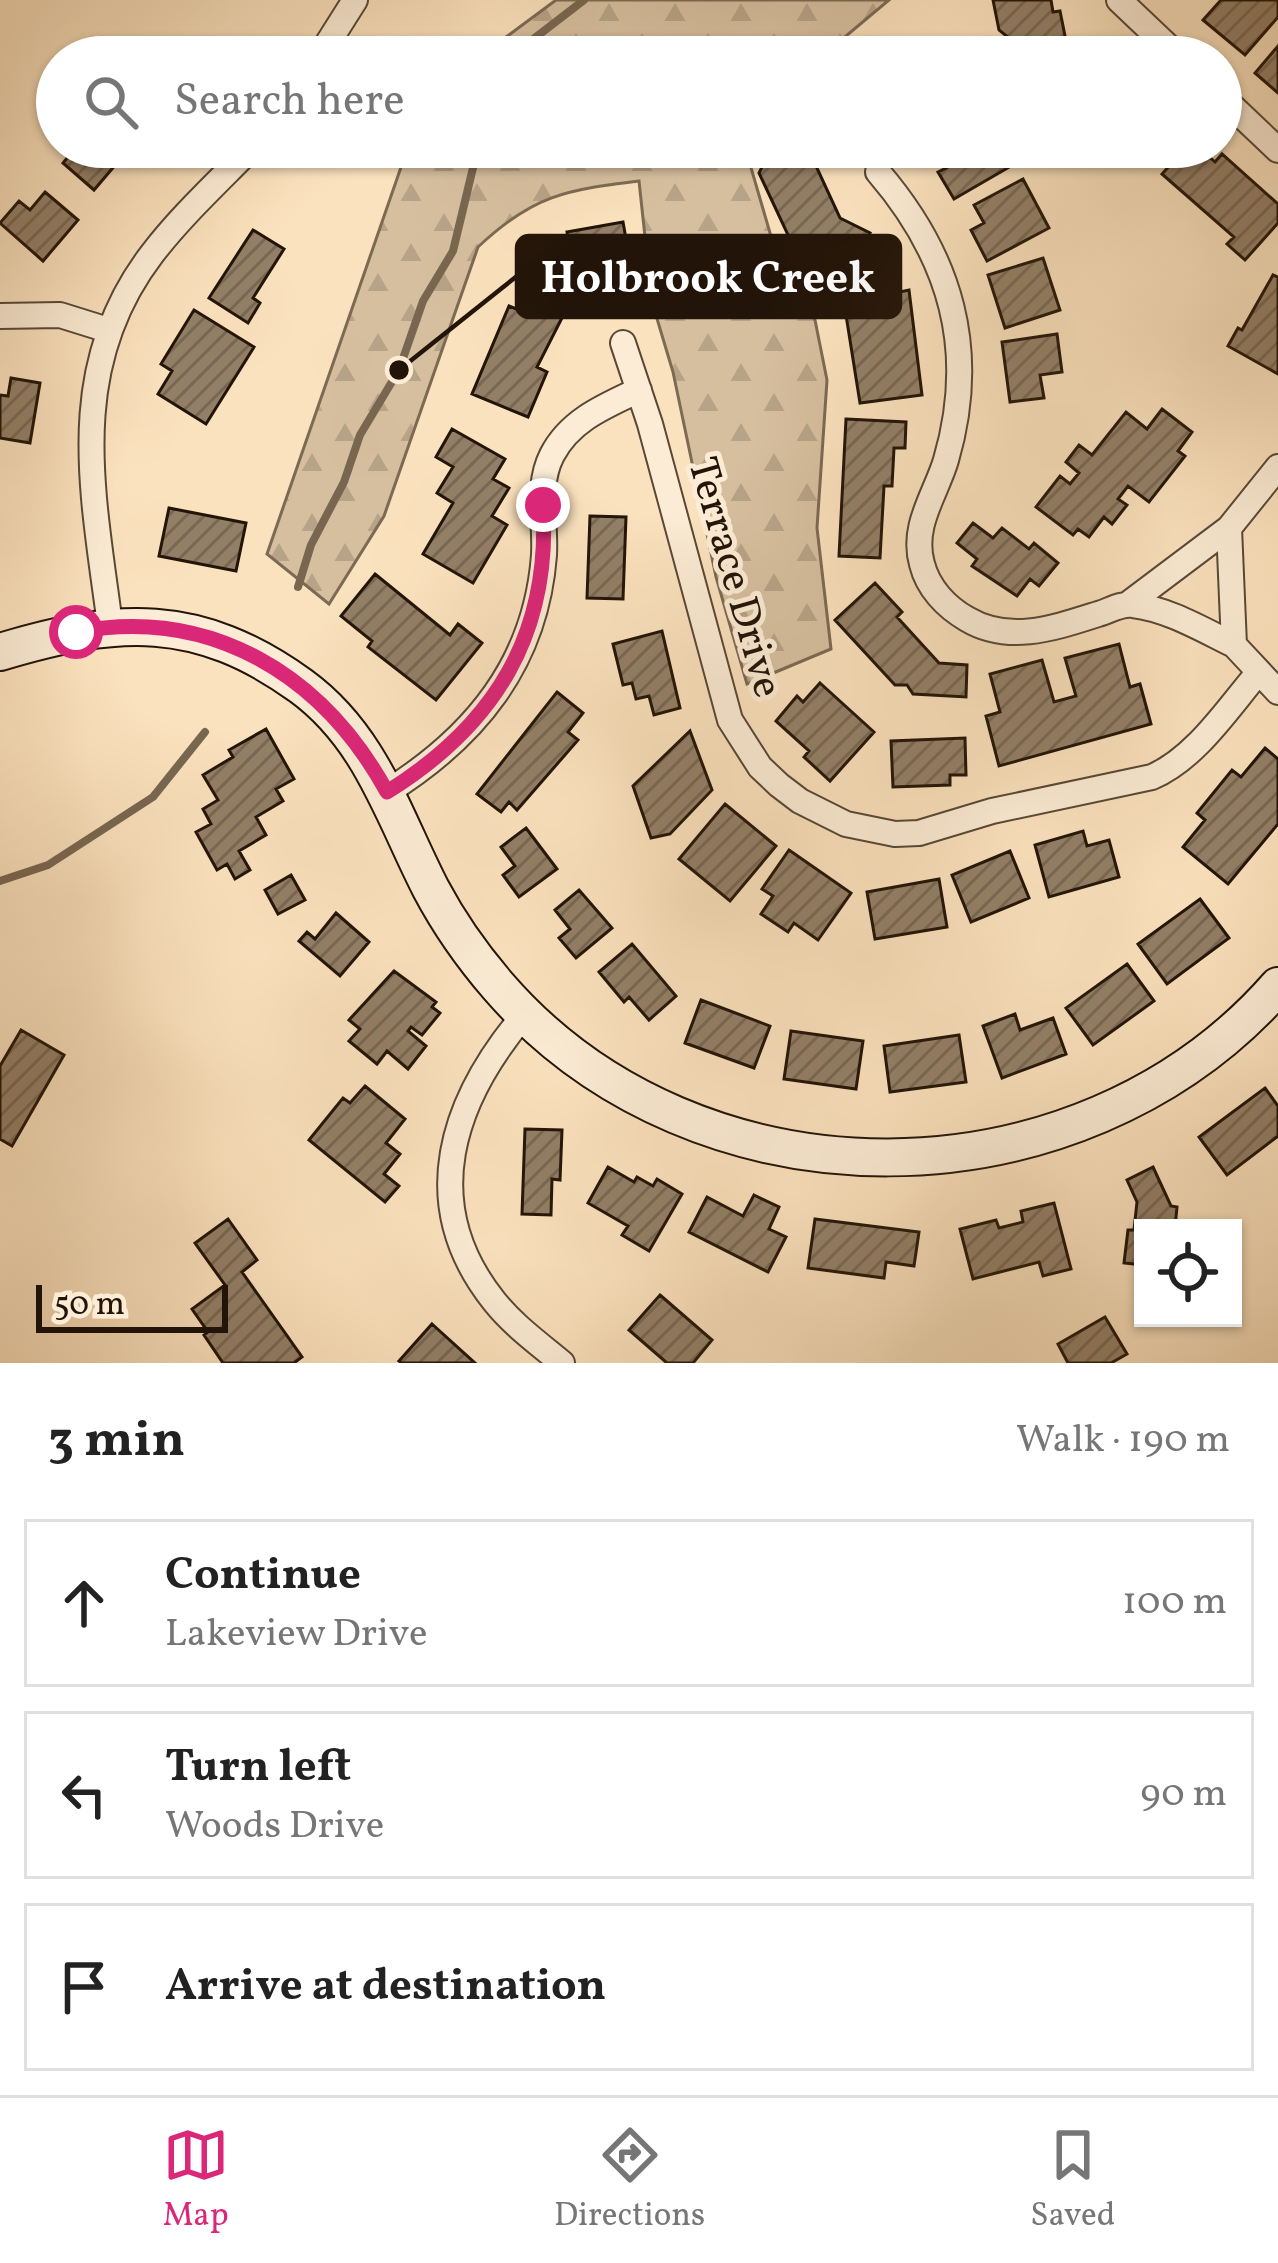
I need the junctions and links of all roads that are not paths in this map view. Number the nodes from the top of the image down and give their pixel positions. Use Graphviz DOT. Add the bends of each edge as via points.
graph roads {
  1 [pos="355,0"];
  2 [pos="1119,0"];
  3 [pos="332,36"];
  4 [pos="1157,36"];
  5 [pos="1242,116"];
  6 [pos="1278,150"];
  7 [pos="232,168"];
  8 [pos="878,172"];
  9 [pos="0,316"];
  10 [pos="108,330"];
  11 [pos="623,344"];
  12 [pos="639,390"];
  13 [pos="1278,467"];
  14 [pos="1229,528"];
  15 [pos="1128,604"];
  16 [pos="110,625"];
  17 [pos="1234,645"];
  18 [pos="0,652"];
  19 [pos="1258,673"];
  20 [pos="1278,692"];
  21 [pos="387,792"];
  22 [pos="1278,986"];
  23 [pos="525,1014"];
  24 [pos="562,1363"];
  1 -- 3 [label="street"];
  2 -- 4 [label="street"];
  5 -- 6 [label="street"];
  7 -- 10 [label="street" via="151,255"];
  8 -- 15 [label="street" via="930,245 955,319 958,404 919,547 931,585 956,613 1006,634"];
  9 -- 10 [label="street" via="60,315"];
  10 -- 16 [label="street" via="90,435"];
  11 -- 12 [label="street, Terrace Drive"];
  12 -- 19 [label="street, Terrace Drive" via="730,721 779,785 823,814 871,830 919,833 1152,777 1201,739"];
  12 -- 21 [label="street" via="586,417 551,458 538,591 521,648 492,700 448,750"];
  13 -- 14 [label="street"];
  14 -- 15 [label="street"];
  14 -- 17 [label="street"];
  15 -- 17 [label="street"];
  16 -- 18 [label="street"];
  16 -- 21 [label="street" via="207,637 282,673 340,719"];
  17 -- 19 [label="street"];
  19 -- 20 [label="street"];
  21 -- 23 [label="street" via="451,922"];
  22 -- 23 [label="street" via="1194,1062 1106,1112 995,1149 903,1160 811,1154 676,1115 596,1072"];
  23 -- 24 [label="street" via="470,1092 452,1150 453,1204 466,1253 492,1299"];
}
